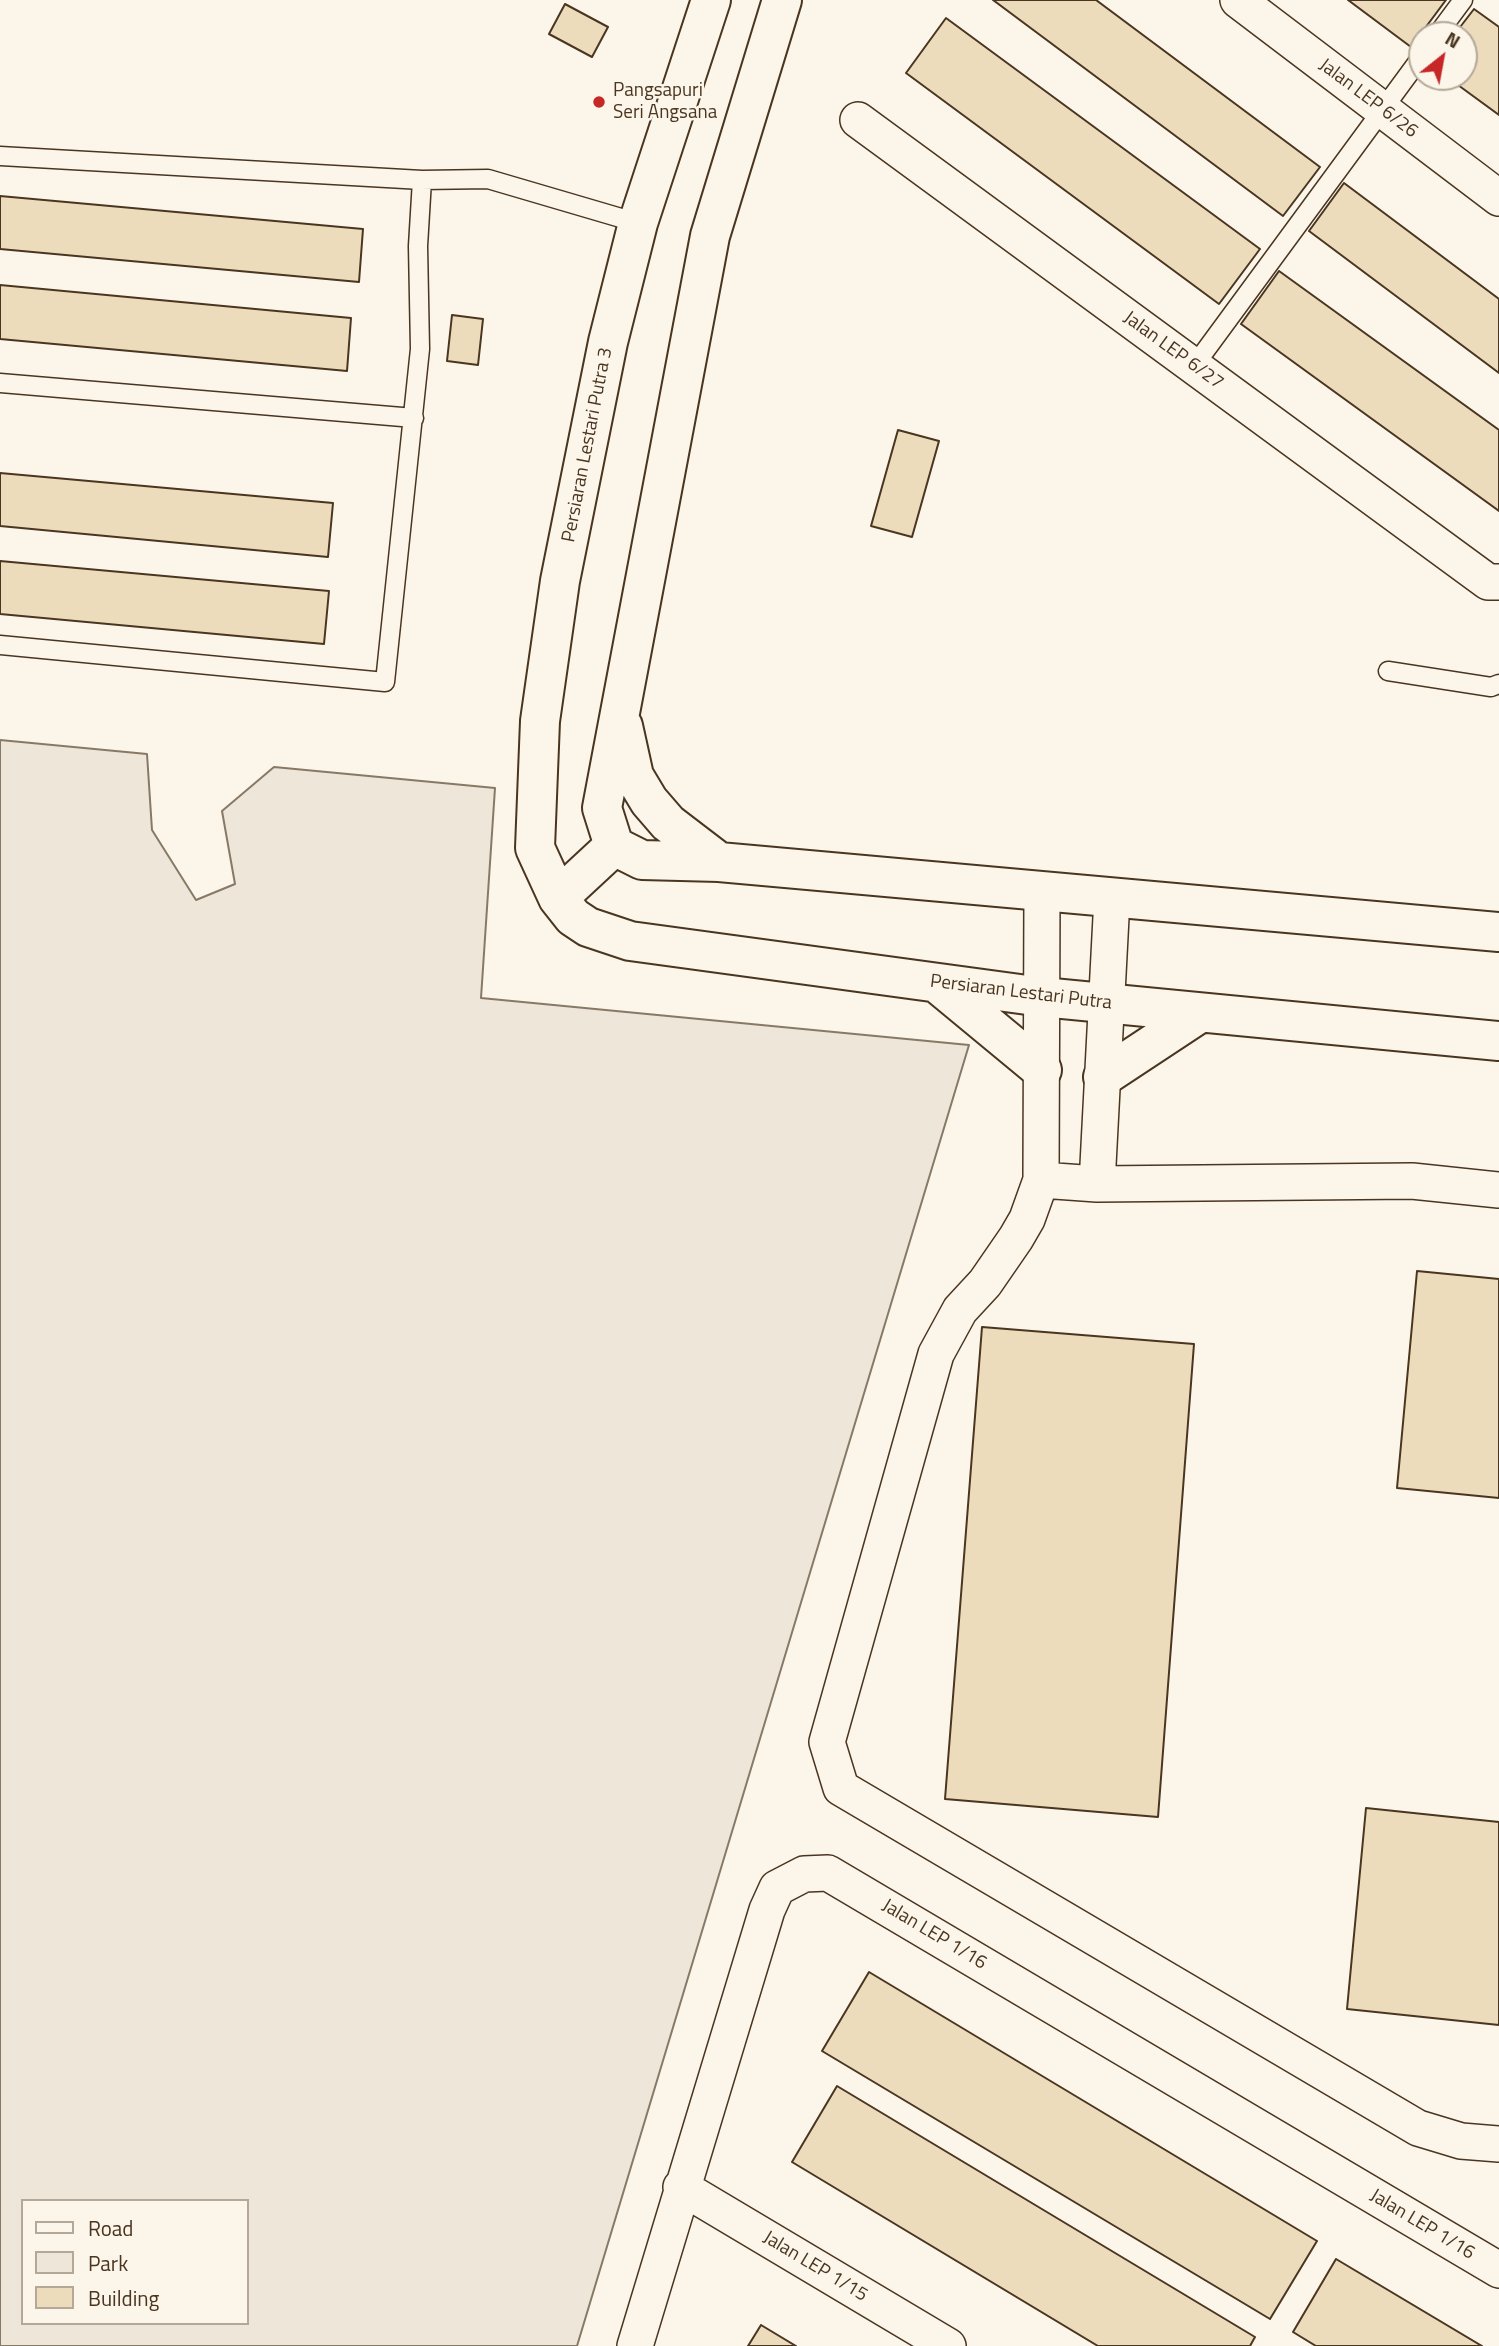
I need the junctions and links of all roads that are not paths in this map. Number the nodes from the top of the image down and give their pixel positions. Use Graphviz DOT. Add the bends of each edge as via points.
graph roads {
  1 [pos="711,0"];
  2 [pos="782,0"];
  3 [pos="1238,0"];
  4 [pos="1463,0"];
  5 [pos="1447,21"];
  6 [pos="1408,75"];
  7 [pos="1382,110"];
  8 [pos="859,120"];
  9 [pos="0,156"];
  10 [pos="422,180"];
  11 [pos="1499,198"];
  12 [pos="638,223"];
  13 [pos="1194,366"];
  14 [pos="0,383"];
  15 [pos="414,418"];
  16 [pos="1493,582"];
  17 [pos="0,645"];
  18 [pos="1388,671"];
  19 [pos="1499,684"];
  20 [pos="619,707"];
  21 [pos="614,846"];
  22 [pos="719,862"];
  23 [pos="1042,892"];
  24 [pos="558,898"];
  25 [pos="1112,898"];
  26 [pos="1499,932"];
  27 [pos="938,984"];
  28 [pos="1042,997"];
  29 [pos="1107,1004"];
  30 [pos="1200,1013"];
  31 [pos="1499,1041"];
  32 [pos="1042,1070"];
  33 [pos="1103,1077"];
  34 [pos="1041,1180"];
  35 [pos="1097,1184"];
  36 [pos="1499,1190"];
  37 [pos="1499,2144"];
  38 [pos="681,2187"];
  39 [pos="1499,2270"];
  40 [pos="635,2346"];
  41 [pos="948,2346"];
  1 -- 12 [label="street, Persiaran Lestari Putra 3"];
  2 -- 20 [label="street" via="710,236"];
  3 -- 7 [label="street, Jalan LEP 6/26"];
  4 -- 5 [label="lane"];
  6 -- 7 [label="lane"];
  7 -- 11 [label="street, Jalan LEP 6/26"];
  7 -- 13 [label="lane"];
  8 -- 13 [label="street, Jalan LEP 6/27"];
  9 -- 10 [label="lane"];
  10 -- 12 [label="lane" via="488,179"];
  10 -- 15 [label="lane" via="420,349"];
  12 -- 24 [label="street, Persiaran Lestari Putra 3" via="608,342 560,581 540,721 535,848"];
  13 -- 16 [label="street, Jalan LEP 6/27"];
  14 -- 15 [label="lane"];
  15 -- 17 [label="lane" via="385,682"];
  18 -- 19 [label="lane" via="1491,687"];
  20 -- 21 [label="street" via="602,808"];
  20 -- 22 [label="street" via="634,776 649,801 668,823"];
  21 -- 22 [label="street" via="642,860"];
  21 -- 24 [label="street"];
  22 -- 23 [label="street"];
  23 -- 25 [label="street"];
  23 -- 28 [label="street"];
  24 -- 27 [label="street, Persiaran Lestari Putra" via="588,927 630,941"];
  25 -- 26 [label="street"];
  25 -- 29 [label="street"];
  27 -- 28 [label="street, Persiaran Lestari Putra"];
  27 -- 32 [label="street"];
  28 -- 29 [label="street, Persiaran Lestari Putra"];
  28 -- 32 [label="street"];
  29 -- 30 [label="street, Persiaran Lestari Putra"];
  29 -- 33 [label="street"];
  30 -- 31 [label="street, Persiaran Lestari Putra"];
  30 -- 33 [label="street"];
  32 -- 34 [label="street"];
  33 -- 35 [label="street"];
  34 -- 35 [label="street"];
  34 -- 37 [label="street" via="1016,1238 960,1310 936,1354 827,1742 841,1787 1418,2128 1461,2141"];
  35 -- 36 [label="street" via="1412,1181"];
  38 -- 39 [label="street, Jalan LEP 1/16" via="767,1910 778,1888 804,1874 828,1873"];
  38 -- 40 [label="street, Jalan LEP 1/16"];
  38 -- 41 [label="street, Jalan LEP 1/15"];
}
